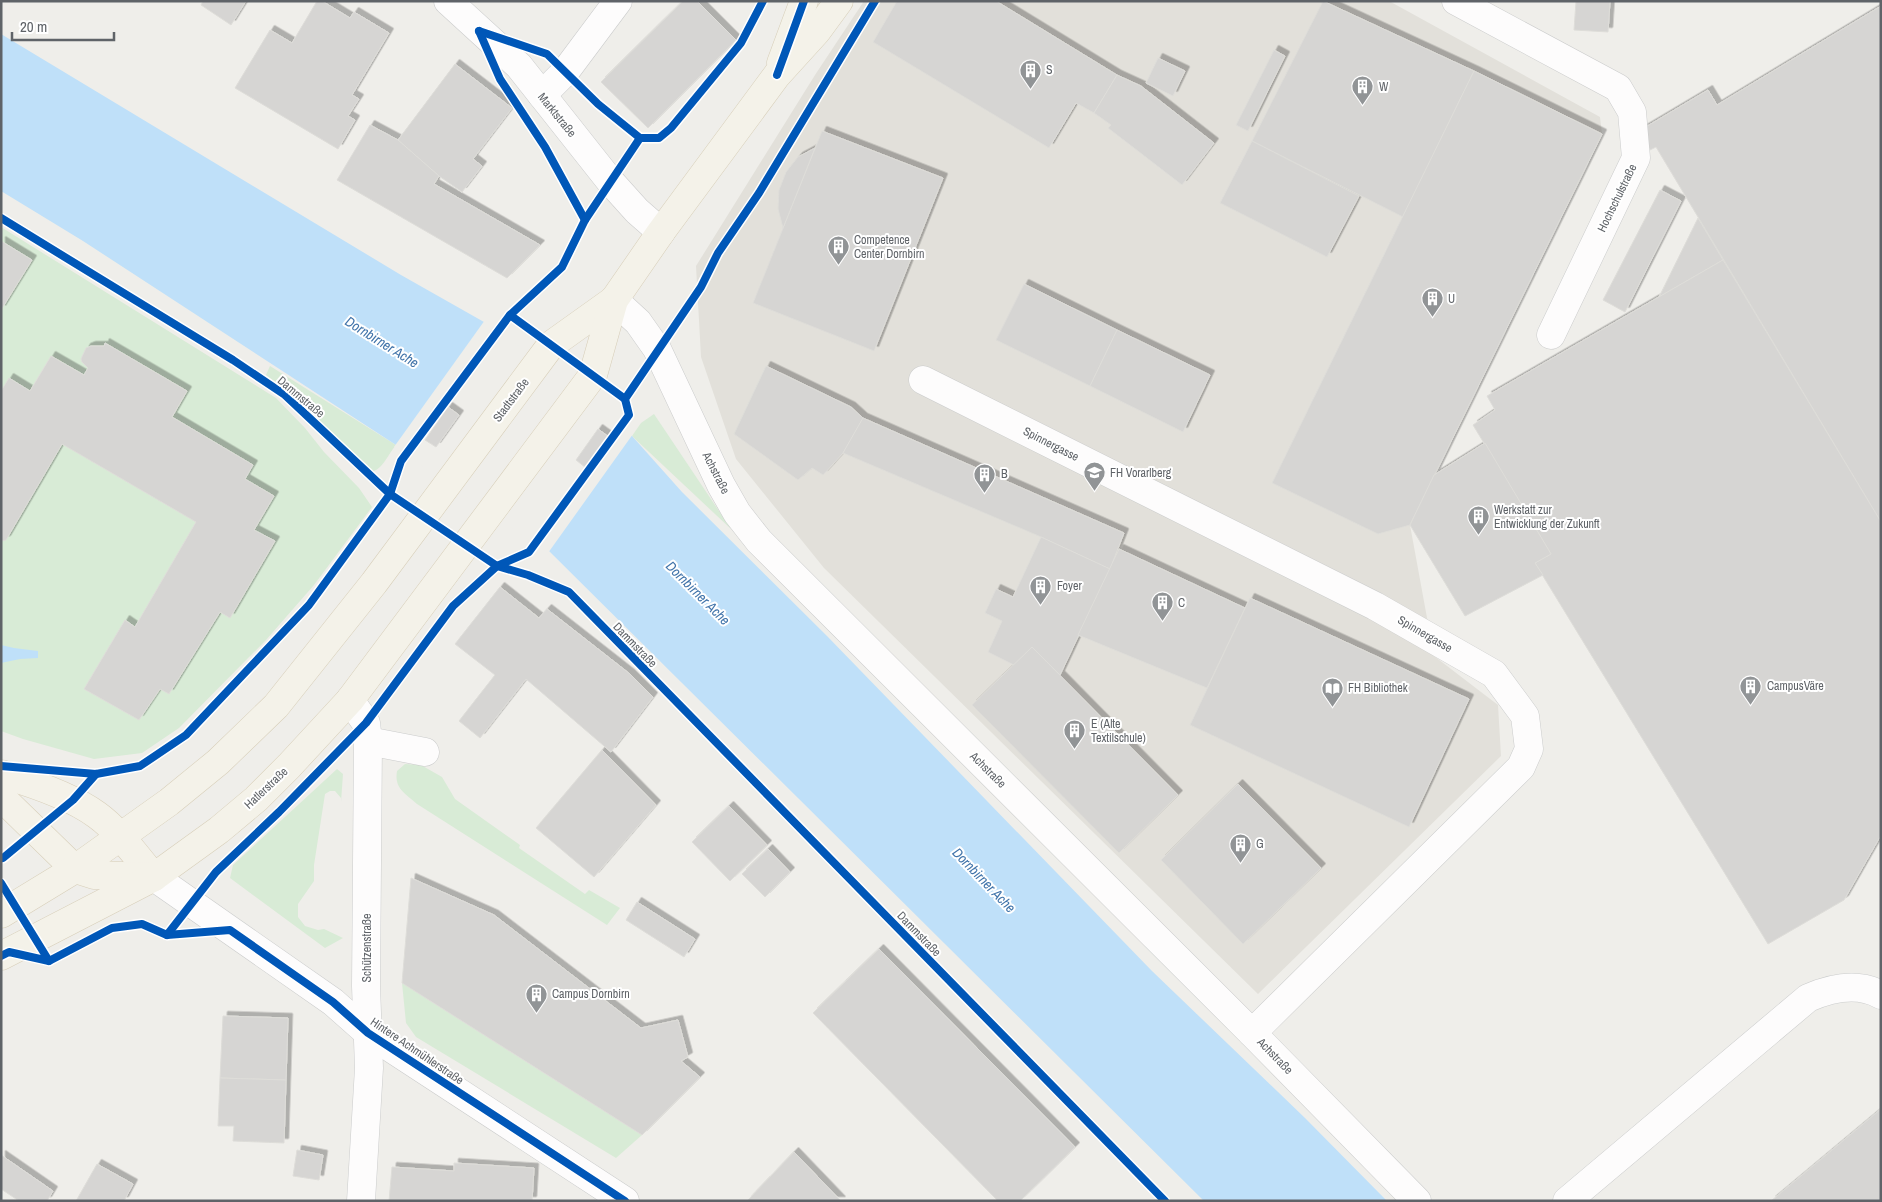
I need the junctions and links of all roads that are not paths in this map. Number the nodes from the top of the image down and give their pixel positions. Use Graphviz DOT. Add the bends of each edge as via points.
graph roads {
  1 [pos="618,1"];
  2 [pos="804,1"];
  3 [pos="838,1"];
  4 [pos="1456,1"];
  5 [pos="451,2"];
  6 [pos="777,75"];
  7 [pos="542,95"];
  8 [pos="661,232"];
  9 [pos="614,300"];
  10 [pos="1551,334"];
  11 [pos="923,380"];
  12 [pos="465,544"];
  13 [pos="350,700"];
  14 [pos="368,741"];
  15 [pos="425,752"];
  16 [pos="1,774"];
  17 [pos="1,797"];
  18 [pos="119,836"];
  19 [pos="75,869"];
  20 [pos="154,877"];
  21 [pos="1,914"];
  22 [pos="1,956"];
  23 [pos="1881,995"];
  24 [pos="368,1033"];
  25 [pos="1252,1033"];
  26 [pos="361,1201"];
  27 [pos="624,1201"];
  28 [pos="1417,1201"];
  29 [pos="1567,1201"];
  1 -- 7 [label="street" via="565,72"];
  2 -- 6 [label="main road, Stadtstraße"];
  3 -- 6 [label="main road, Stadtstraße" via="817,31"];
  4 -- 10 [label="street, Hochschulstraße" via="1618,88 1632,112 1636,158"];
  5 -- 7 [label="street, Marktstraße" via="519,66"];
  6 -- 8 [label="main road, Stadtstraße"];
  7 -- 8 [label="street, Marktstraße" via="610,182"];
  8 -- 9 [label="main road, Stadtstraße"];
  9 -- 12 [label="main road, Stadtstraße" via="593,376"];
  9 -- 18 [label="main road, Stadtstraße" via="551,345 374,583 276,706 218,762"];
  9 -- 25 [label="street, Achstraße" via="638,322 657,349 720,485 759,541"];
  11 -- 25 [label="street, Spinnergasse" via="1375,606 1494,674 1525,716 1528,749 1520,767"];
  12 -- 13 [label="main road, Hatlerstraße"];
  13 -- 14 [label="street, Schützenstraße" via="366,723"];
  13 -- 20 [label="main road, Hatlerstraße" via="256,799"];
  14 -- 15 [label="street"];
  14 -- 24 [label="street, Schützenstraße"];
  16 -- 18 [label="main road" via="73,800 98,816"];
  17 -- 19 [label="main road"];
  18 -- 19 [label="main road"];
  18 -- 20 [label="main road"];
  19 -- 20 [label="main road" via="94,875"];
  19 -- 21 [label="main road"];
  20 -- 22 [label="main road, Hatlerstraße"];
  20 -- 24 [label="street, Hintere Achmühlerstraße" via="326,997"];
  23 -- 29 [label="street" via="1853,987 1826,991 1808,998"];
  24 -- 26 [label="street, Schützenstraße" via="368,1096"];
  24 -- 27 [label="street, Hintere Achmühlerstraße"];
  25 -- 28 [label="street, Achstraße"];
}
